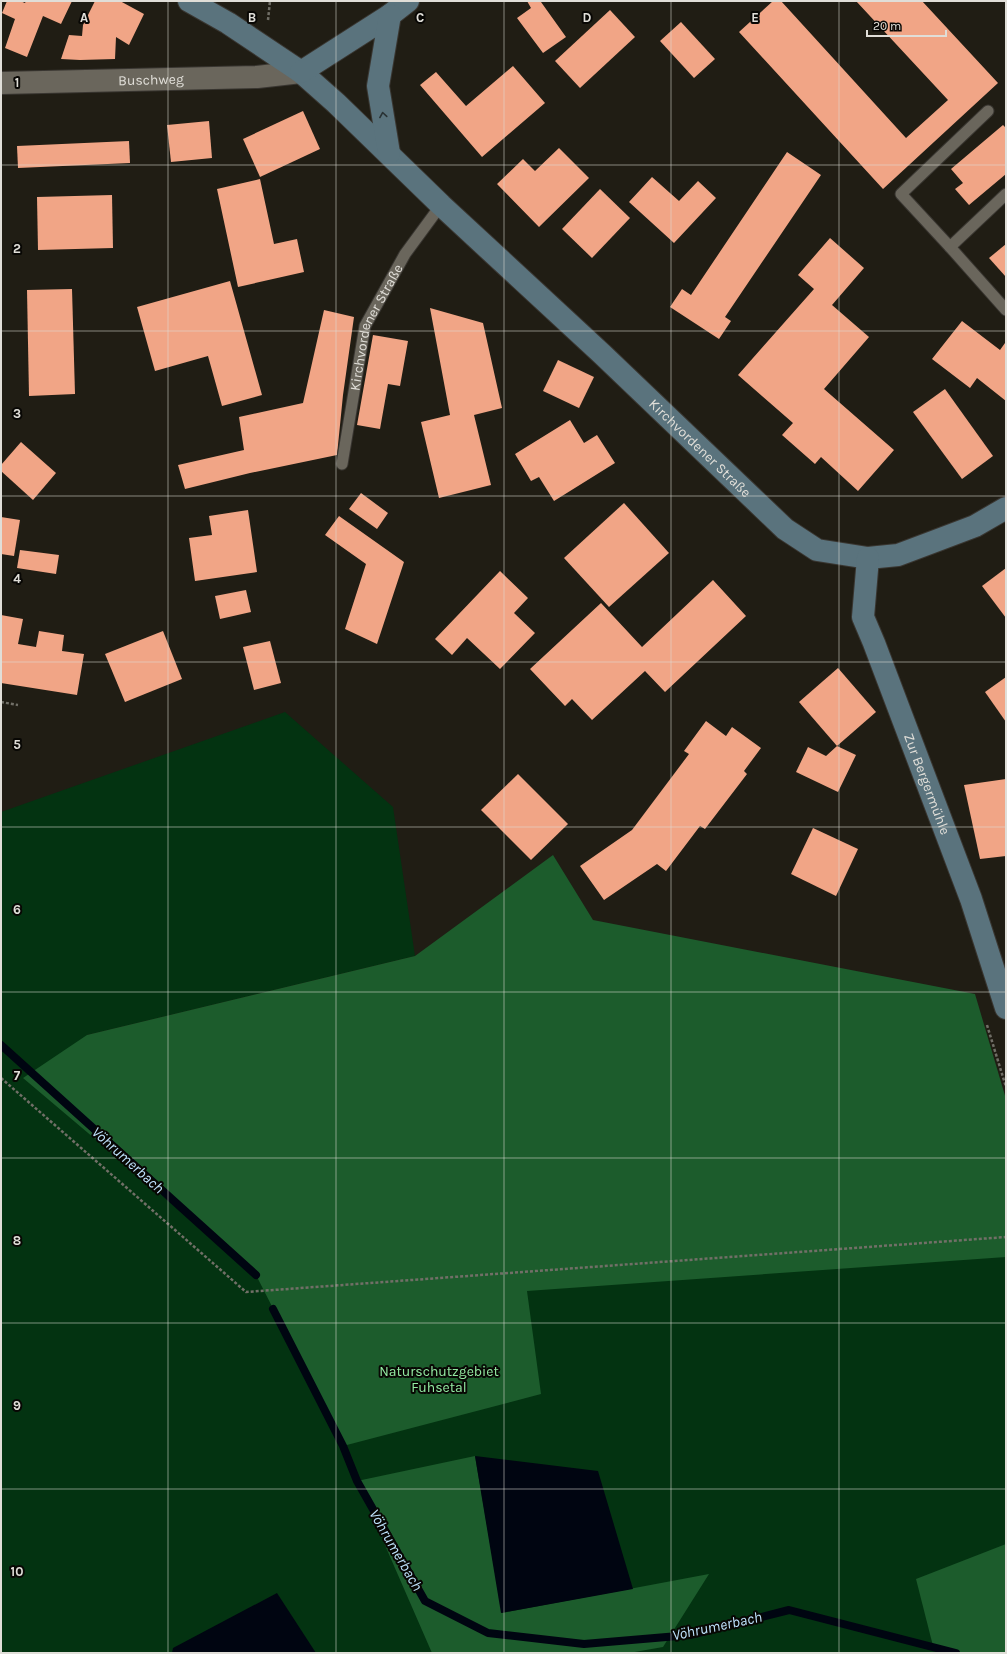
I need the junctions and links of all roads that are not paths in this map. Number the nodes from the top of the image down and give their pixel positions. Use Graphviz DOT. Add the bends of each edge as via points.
graph roads {
  1 [pos="189,1"];
  2 [pos="408,1"];
  3 [pos="390,15"];
  4 [pos="301,72"];
  5 [pos="1,83"];
  6 [pos="988,111"];
  7 [pos="389,153"];
  8 [pos="1006,194"];
  9 [pos="441,204"];
  10 [pos="950,247"];
  11 [pos="1006,310"];
  12 [pos="342,464"];
  13 [pos="1006,508"];
  14 [pos="868,558"];
  15 [pos="1006,1008"];
  1 -- 4 [label="main road, Kirchvordener Straße" via="228,23"];
  2 -- 3 [label="main road"];
  3 -- 4 [label="main road"];
  7 -- 3 [label="main road, one-way" via="378,86"];
  4 -- 5 [label="street, Buschweg" via="257,77"];
  4 -- 7 [label="main road, Kirchvordener Straße"];
  6 -- 10 [label="lane" via="901,194"];
  7 -- 9 [label="main road, Kirchvordener Straße"];
  8 -- 10 [label="lane"];
  9 -- 12 [label="lane, Kirchvordener Straße" via="405,254 365,326"];
  9 -- 14 [label="main road, Kirchvordener Straße" via="785,529 817,550"];
  10 -- 11 [label="lane"];
  13 -- 14 [label="main road, Kirchvordener Straße" via="975,526 918,548 898,555"];
  14 -- 15 [label="main road, Zur Bergermühle" via="863,617 971,899"];
}
